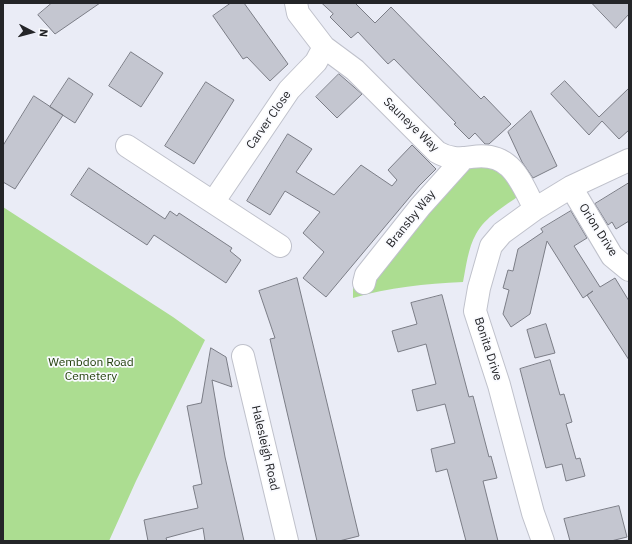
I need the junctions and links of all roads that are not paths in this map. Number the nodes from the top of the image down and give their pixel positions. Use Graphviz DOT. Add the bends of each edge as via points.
graph roads {
  1 [pos="296,3"];
  2 [pos="324,46"];
  3 [pos="127,146"];
  4 [pos="464,158"];
  5 [pos="629,160"];
  6 [pos="571,187"];
  7 [pos="214,201"];
  8 [pos="535,209"];
  9 [pos="280,246"];
  10 [pos="629,270"];
  11 [pos="364,283"];
  12 [pos="243,356"];
  13 [pos="287,541"];
  14 [pos="543,541"];
  1 -- 2 [label="street" via="298,13"];
  2 -- 4 [label="street, Sauneye Way" via="355,70 437,152 445,156"];
  2 -- 7 [label="street, Carver Close" via="316,62 289,90"];
  3 -- 7 [label="street"];
  4 -- 8 [label="street, Sauneye Way" via="490,156 503,161 516,175"];
  4 -- 11 [label="street, Bransby Way" via="420,206 366,275"];
  5 -- 6 [label="street, Bonita Drive"];
  6 -- 8 [label="street, Bonita Drive"];
  6 -- 10 [label="street, Orion Drive" via="612,256"];
  7 -- 9 [label="street"];
  8 -- 14 [label="street, Bonita Drive" via="502,233 491,246 475,311 499,385 533,513"];
  12 -- 13 [label="street, Halesleigh Road"];
}
